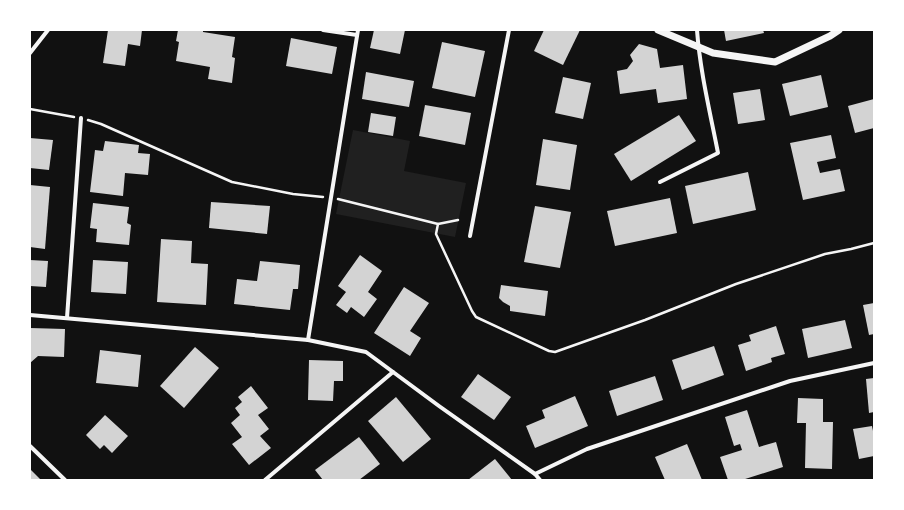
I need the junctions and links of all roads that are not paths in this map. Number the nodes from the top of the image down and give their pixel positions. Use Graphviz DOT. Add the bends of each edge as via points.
graph roads {
  1 [pos="48,30"];
  2 [pos="323,30"];
  3 [pos="509,30"];
  4 [pos="658,30"];
  5 [pos="697,30"];
  6 [pos="839,30"];
  7 [pos="358,32"];
  8 [pos="698,46"];
  9 [pos="30,54"];
  10 [pos="81,118"];
  11 [pos="660,182"];
  12 [pos="470,236"];
  13 [pos="30,315"];
  14 [pos="67,318"];
  15 [pos="308,340"];
  16 [pos="874,363"];
  17 [pos="393,372"];
  18 [pos="30,446"];
  19 [pos="535,474"];
  20 [pos="65,480"];
  21 [pos="265,480"];
  22 [pos="540,480"];
  1 -- 9 [label="street"];
  2 -- 7 [label="street"];
  3 -- 12 [label="street"];
  4 -- 8 [label="street"];
  5 -- 8 [label="street"];
  6 -- 8 [label="street" via="775,62 713,53"];
  7 -- 15 [label="street"];
  8 -- 11 [label="street" via="718,153"];
  10 -- 14 [label="street"];
  13 -- 14 [label="street"];
  14 -- 15 [label="street"];
  15 -- 17 [label="street" via="366,352"];
  16 -- 19 [label="street" via="790,381 587,449"];
  17 -- 19 [label="street"];
  17 -- 21 [label="street"];
  18 -- 20 [label="street"];
  19 -- 22 [label="street"];
}
